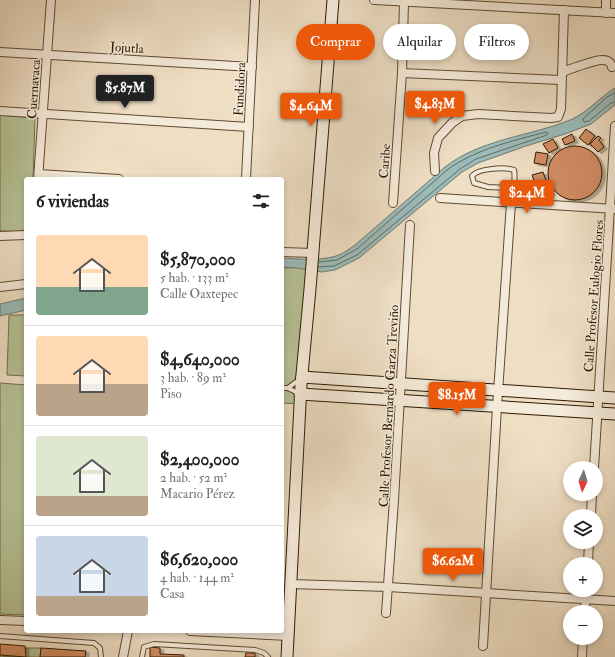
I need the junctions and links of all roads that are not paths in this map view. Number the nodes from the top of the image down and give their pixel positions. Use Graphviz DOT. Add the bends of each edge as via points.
graph roads {
  1 [pos="51,0"];
  2 [pos="255,0"];
  3 [pos="333,0"];
  4 [pos="374,0"];
  5 [pos="606,0"];
  6 [pos="404,2"];
  7 [pos="564,10"];
  8 [pos="606,13"];
  9 [pos="615,13"];
  10 [pos="0,52"];
  11 [pos="47,54"];
  12 [pos="252,67"];
  13 [pos="612,67"];
  14 [pos="562,72"];
  15 [pos="402,73"];
  16 [pos="562,80"];
  17 [pos="0,111"];
  18 [pos="43,114"];
  19 [pos="615,126"];
  20 [pos="249,127"];
  21 [pos="435,171"];
  22 [pos="39,177"];
  23 [pos="246,177"];
  24 [pos="513,188"];
  25 [pos="440,198"];
  26 [pos="393,203"];
  27 [pos="511,203"];
  28 [pos="613,209"];
  29 [pos="410,225"];
  30 [pos="24,235"];
  31 [pos="0,236"];
  32 [pos="284,252"];
  33 [pos="313,254"];
  34 [pos="24,284"];
  35 [pos="0,287"];
  36 [pos="302,377"];
  37 [pos="401,384"];
  38 [pos="284,388"];
  39 [pos="288,388"];
  40 [pos="498,390"];
  41 [pos="300,394"];
  42 [pos="598,397"];
  43 [pos="615,398"];
  44 [pos="400,400"];
  45 [pos="497,407"];
  46 [pos="597,413"];
  47 [pos="615,414"];
  48 [pos="594,461"];
  49 [pos="290,584"];
  50 [pos="388,587"];
  51 [pos="486,594"];
  52 [pos="586,599"];
  53 [pos="615,601"];
  54 [pos="586,605"];
  55 [pos="386,613"];
  56 [pos="0,620"];
  57 [pos="24,621"];
  58 [pos="128,633"];
  59 [pos="229,633"];
  60 [pos="0,636"];
  61 [pos="288,636"];
  62 [pos="583,645"];
  63 [pos="483,646"];
  64 [pos="101,657"];
  65 [pos="123,657"];
  66 [pos="142,657"];
  67 [pos="268,657"];
  68 [pos="287,657"];
  69 [pos="582,657"];
  1 -- 11 [label="street, Cuernavaca"];
  2 -- 12 [label="street, Fundidora"];
  3 -- 33 [label="street"];
  4 -- 6 [label="street"];
  5 -- 8 [label="street"];
  6 -- 7 [label="street"];
  6 -- 15 [label="street, Caribe"];
  7 -- 8 [label="street"];
  7 -- 14 [label="street"];
  8 -- 9 [label="street"];
  10 -- 11 [label="street, Jojutla"];
  11 -- 12 [label="street, Jojutla"];
  11 -- 18 [label="street, Cuernavaca"];
  12 -- 20 [label="street, Fundidora"];
  13 -- 14 [label="street" via="608,61 601,60"];
  14 -- 16 [label="street"];
  15 -- 16 [label="street"];
  15 -- 26 [label="street, Caribe"];
  16 -- 21 [label="street" via="561,109 558,117 478,114 462,116 452,123 438,138 434,153"];
  17 -- 18 [label="street"];
  18 -- 20 [label="street"];
  18 -- 22 [label="street, Cuernavaca"];
  19 -- 28 [label="street, Calle Profesor Eulogio Flores"];
  20 -- 23 [label="street, Fundidora"];
  24 -- 24 [label="lane" via="515,173 510,169 477,172 472,179 474,183 482,186"];
  24 -- 27 [label="lane"];
  25 -- 27 [label="street"];
  27 -- 28 [label="street"];
  27 -- 40 [label="street"];
  28 -- 42 [label="street, Calle Profesor Eulogio Flores"];
  29 -- 37 [label="street, Calle Profesor Bernardo Garza Treviño"];
  30 -- 31 [label="street"];
  32 -- 33 [label="street"];
  33 -- 36 [label="street"];
  34 -- 35 [label="street"];
  36 -- 37 [label="street"];
  36 -- 39 [label="lane"];
  36 -- 41 [label="street"];
  37 -- 40 [label="street"];
  37 -- 44 [label="street, Calle Profesor Bernardo Garza Treviño"];
  38 -- 39 [label="lane"];
  39 -- 41 [label="lane"];
  40 -- 42 [label="street"];
  40 -- 45 [label="street"];
  41 -- 44 [label="street"];
  41 -- 49 [label="street"];
  42 -- 43 [label="street"];
  42 -- 46 [label="street, Calle Profesor Eulogio Flores"];
  44 -- 45 [label="street"];
  44 -- 50 [label="street, Calle Profesor Bernardo Garza Treviño"];
  45 -- 46 [label="street"];
  45 -- 51 [label="street"];
  46 -- 47 [label="street"];
  46 -- 48 [label="street, Calle Profesor Eulogio Flores"];
  49 -- 50 [label="street"];
  49 -- 61 [label="street"];
  50 -- 51 [label="street"];
  50 -- 55 [label="street, Calle Profesor Bernardo Garza Treviño"];
  51 -- 52 [label="street"];
  51 -- 63 [label="street"];
  52 -- 53 [label="street"];
  52 -- 54 [label="street"];
  56 -- 57 [label="street"];
  58 -- 65 [label="street"];
  59 -- 61 [label="street"];
  60 -- 64 [label="lane" via="94,643 100,648"];
  61 -- 68 [label="street"];
  62 -- 69 [label="street"];
  66 -- 67 [label="lane" via="144,646 154,644 255,650"];
}
